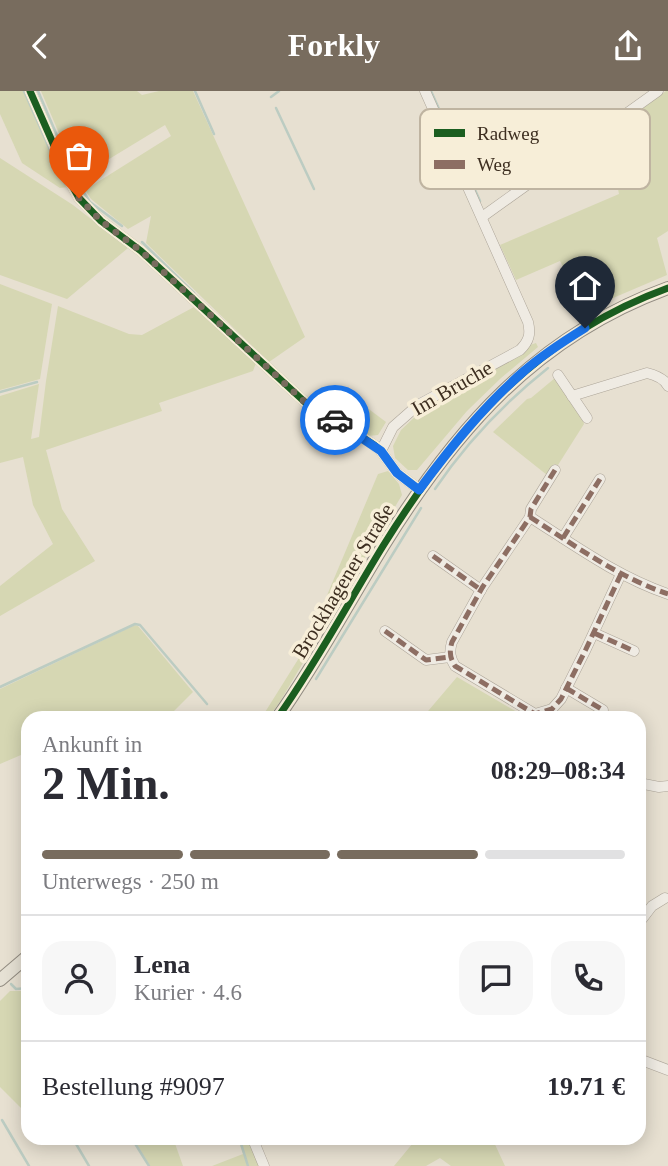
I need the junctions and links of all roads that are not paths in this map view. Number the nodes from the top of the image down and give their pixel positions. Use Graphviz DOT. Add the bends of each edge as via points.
graph roads {
  1 [pos="30,91"];
  2 [pos="425,91"];
  3 [pos="658,91"];
  4 [pos="433,109"];
  5 [pos="633,109"];
  6 [pos="469,189"];
  7 [pos="521,189"];
  8 [pos="482,217"];
  9 [pos="668,288"];
  10 [pos="558,375"];
  11 [pos="668,386"];
  12 [pos="572,396"];
  13 [pos="587,418"];
  14 [pos="381,451"];
  15 [pos="555,470"];
  16 [pos="600,479"];
  17 [pos="419,490"];
  18 [pos="530,517"];
  19 [pos="563,538"];
  20 [pos="433,556"];
  21 [pos="621,574"];
  22 [pos="481,590"];
  23 [pos="668,594"];
  24 [pos="385,631"];
  25 [pos="594,633"];
  26 [pos="634,652"];
  27 [pos="450,657"];
  28 [pos="566,688"];
  29 [pos="603,710"];
  30 [pos="282,711"];
  31 [pos="527,711"];
  32 [pos="547,711"];
  33 [pos="646,784"];
  34 [pos="668,786"];
  35 [pos="667,897"];
  36 [pos="646,914"];
  37 [pos="21,962"];
  38 [pos="0,980"];
  39 [pos="646,1062"];
  40 [pos="668,1070"];
  41 [pos="255,1145"];
  42 [pos="264,1166"];
  1 -- 14 [label="street" via="69,182 101,221 141,251 307,404"];
  2 -- 4 [label="street, Im Bruche"];
  3 -- 5 [label="street"];
  6 -- 8 [label="street, Im Bruche"];
  7 -- 8 [label="street"];
  8 -- 14 [label="street, Im Bruche" via="528,322 526,344 418,404 393,427"];
  9 -- 17 [label="main road, Brockhagener Straße" via="585,328 525,370 477,417"];
  10 -- 12 [label="street"];
  11 -- 12 [label="street" via="657,375 647,373"];
  12 -- 13 [label="street"];
  14 -- 17 [label="street" via="397,473"];
  15 -- 18 [label="street"];
  16 -- 19 [label="street"];
  17 -- 30 [label="main road, Brockhagener Straße"];
  18 -- 19 [label="street"];
  18 -- 22 [label="street"];
  19 -- 21 [label="street"];
  20 -- 22 [label="street"];
  21 -- 23 [label="street"];
  21 -- 25 [label="street"];
  22 -- 27 [label="street" via="452,642"];
  24 -- 27 [label="street" via="426,660"];
  25 -- 26 [label="street"];
  25 -- 28 [label="street"];
  27 -- 31 [label="street" via="455,666"];
  28 -- 29 [label="street"];
  28 -- 32 [label="street"];
  33 -- 34 [label="street"];
  35 -- 36 [label="street"];
  37 -- 38 [label="main road"];
  39 -- 40 [label="street"];
  41 -- 42 [label="street"];
}
